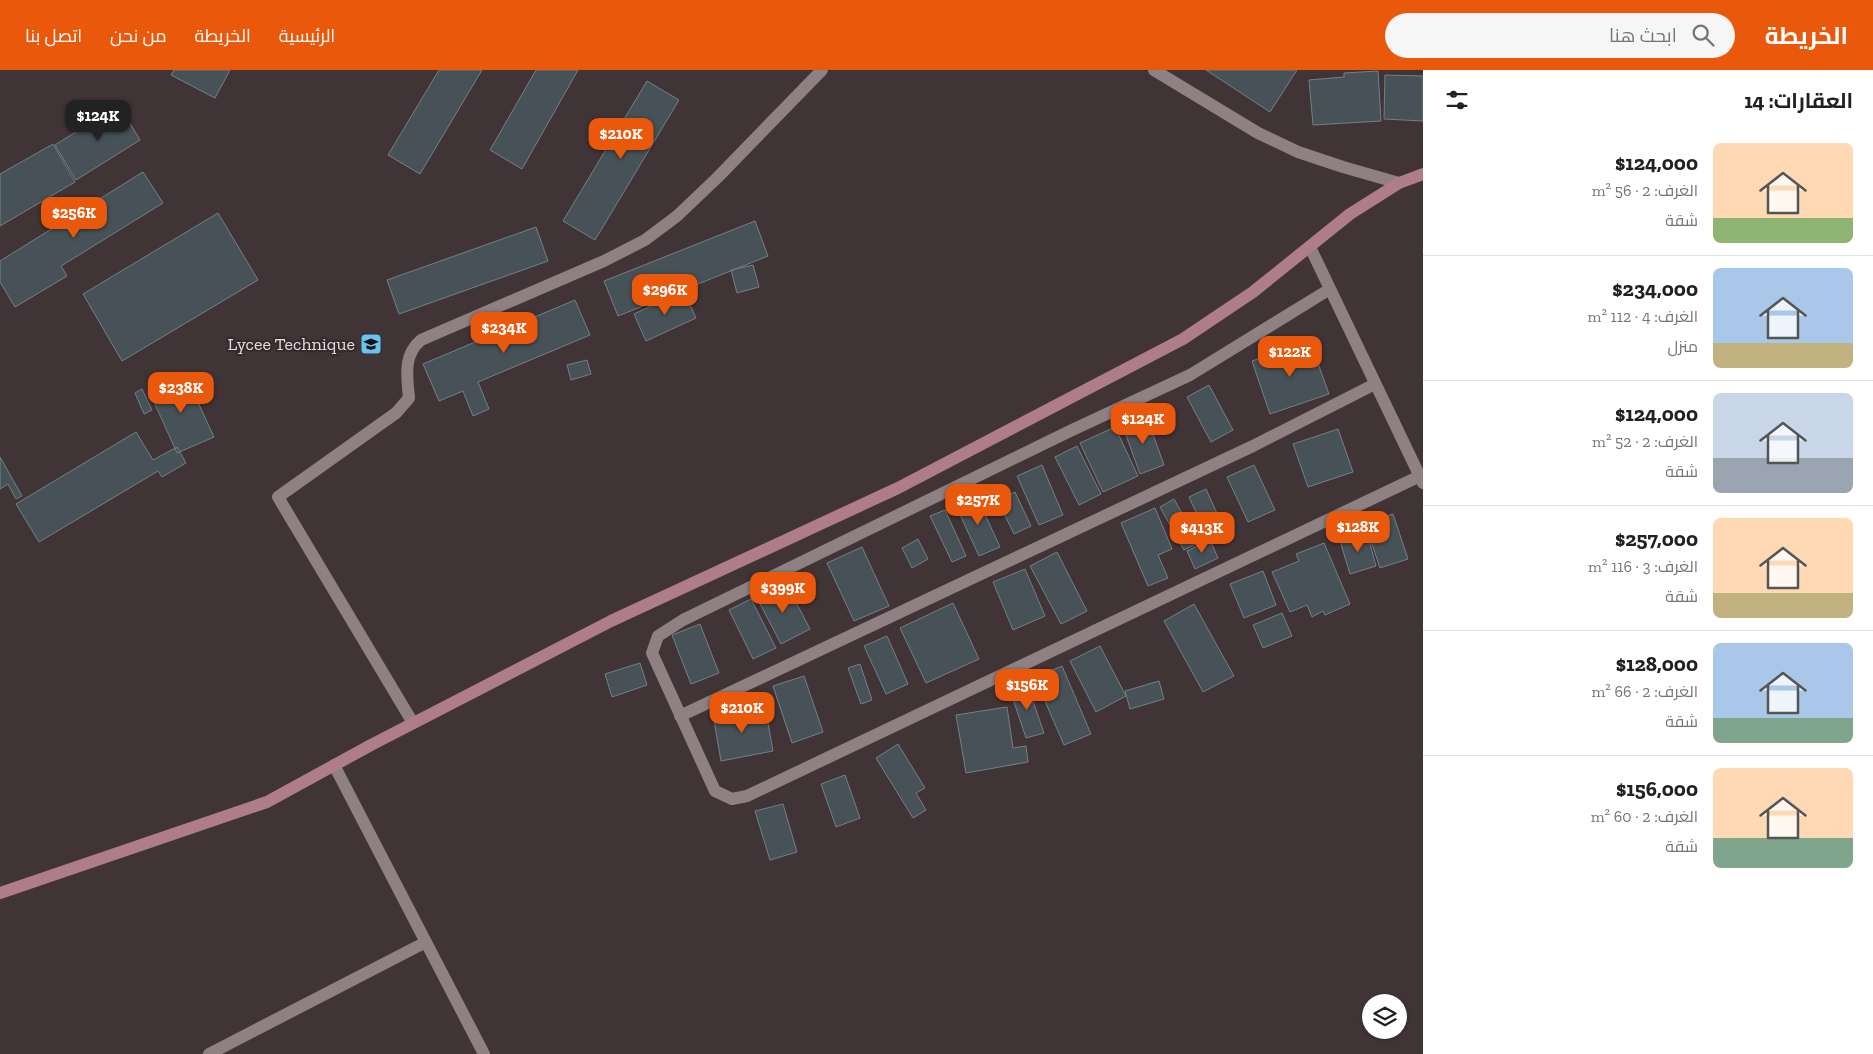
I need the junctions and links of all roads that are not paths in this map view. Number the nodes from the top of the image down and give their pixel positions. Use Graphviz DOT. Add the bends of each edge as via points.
graph roads {
  1 [pos="822,70"];
  2 [pos="1154,70"];
  3 [pos="1423,174"];
  4 [pos="1399,183"];
  5 [pos="1310,246"];
  6 [pos="1330,289"];
  7 [pos="1375,384"];
  8 [pos="1421,480"];
  9 [pos="680,716"];
  10 [pos="413,723"];
  11 [pos="334,765"];
  12 [pos="0,893"];
  13 [pos="426,942"];
  14 [pos="209,1054"];
  15 [pos="484,1054"];
  1 -- 10 [label="street" via="678,216 644,240 604,261 421,340 413,347 407,361 410,398 396,413 278,497"];
  2 -- 4 [label="street" via="1258,133 1298,152"];
  3 -- 4 [label="main road"];
  4 -- 5 [label="main road" via="1350,214"];
  5 -- 6 [label="street"];
  5 -- 10 [label="main road" via="1253,292 1183,338 898,488 611,621"];
  6 -- 7 [label="street"];
  6 -- 9 [label="street" via="1190,375 700,611 658,636 652,653"];
  7 -- 8 [label="street"];
  7 -- 9 [label="street" via="1254,446"];
  8 -- 9 [label="street" via="747,796 732,799 715,791"];
  10 -- 11 [label="main road"];
  11 -- 12 [label="main road" via="268,802"];
  11 -- 13 [label="street"];
  13 -- 14 [label="street"];
  13 -- 15 [label="street"];
}
